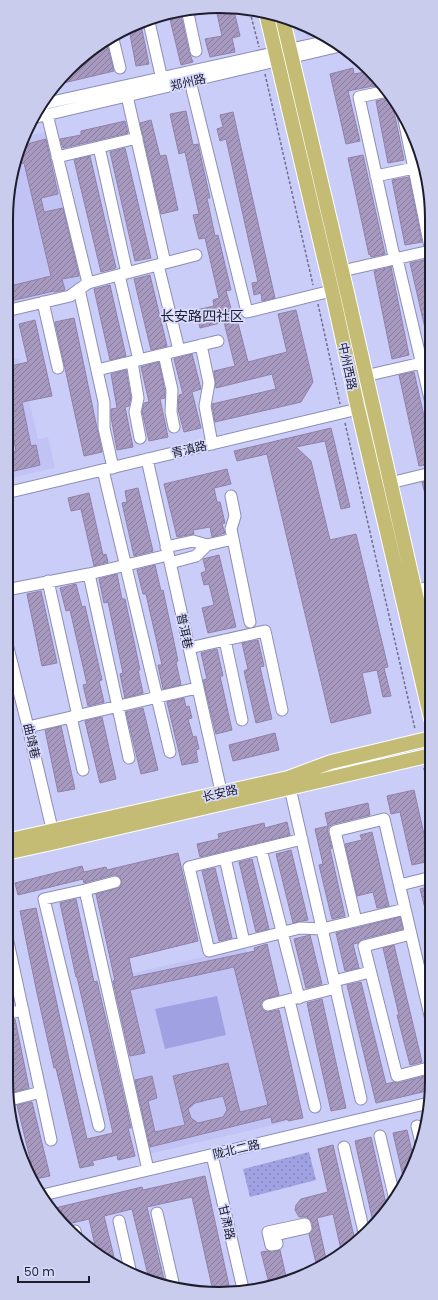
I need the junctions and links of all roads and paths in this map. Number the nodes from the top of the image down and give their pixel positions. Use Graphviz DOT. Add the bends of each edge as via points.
graph roads {
  1 [pos="188,16"];
  2 [pos="267,19"];
  3 [pos="284,24"];
  4 [pos="150,25"];
  5 [pos="114,42"];
  6 [pos="324,43"];
  7 [pos="332,47"];
  8 [pos="196,51"];
  9 [pos="290,54"];
  10 [pos="276,57"];
  11 [pos="120,68"];
  12 [pos="190,81"];
  13 [pos="162,82"];
  14 [pos="380,92"];
  15 [pos="127,96"];
  16 [pos="45,110"];
  17 [pos="44,111"];
  18 [pos="43,113"];
  19 [pos="407,136"];
  20 [pos="137,138"];
  21 [pos="99,147"];
  22 [pos="57,157"];
  23 [pos="414,168"];
  24 [pos="376,176"];
  25 [pos="425,222"];
  26 [pos="425,252"];
  27 [pos="196,255"];
  28 [pos="396,258"];
  29 [pos="162,264"];
  30 [pos="342,271"];
  31 [pos="123,274"];
  32 [pos="84,286"];
  33 [pos="339,290"];
  34 [pos="43,302"];
  35 [pos="13,309"];
  36 [pos="218,341"];
  37 [pos="201,345"];
  38 [pos="179,350"];
  39 [pos="164,354"];
  40 [pos="425,359"];
  41 [pos="135,361"];
  42 [pos="425,362"];
  43 [pos="58,368"];
  44 [pos="97,370"];
  45 [pos="365,376"];
  46 [pos="372,406"];
  47 [pos="358,409"];
  48 [pos="174,427"];
  49 [pos="140,438"];
  50 [pos="212,444"];
  51 [pos="147,459"];
  52 [pos="108,469"];
  53 [pos="425,474"];
  54 [pos="390,483"];
  55 [pos="13,490"];
  56 [pos="231,496"];
  57 [pos="233,539"];
  58 [pos="207,545"];
  59 [pos="168,555"];
  60 [pos="126,565"];
  61 [pos="89,574"];
  62 [pos="48,581"];
  63 [pos="13,588"];
  64 [pos="425,588"];
  65 [pos="415,590"];
  66 [pos="250,622"];
  67 [pos="425,634"];
  68 [pos="225,640"];
  69 [pos="189,648"];
  70 [pos="13,668"];
  71 [pos="197,688"];
  72 [pos="425,694"];
  73 [pos="157,697"];
  74 [pos="118,706"];
  75 [pos="282,710"];
  76 [pos="74,716"];
  77 [pos="242,720"];
  78 [pos="28,727"];
  79 [pos="425,739"];
  80 [pos="170,752"];
  81 [pos="425,756"];
  82 [pos="129,758"];
  83 [pos="83,770"];
  84 [pos="290,788"];
  85 [pos="222,798"];
  86 [pos="54,837"];
  87 [pos="302,839"];
  88 [pos="13,840"];
  89 [pos="262,849"];
  90 [pos="13,851"];
  91 [pos="225,858"];
  92 [pos="425,879"];
  93 [pos="115,882"];
  94 [pos="400,885"];
  95 [pos="85,890"];
  96 [pos="405,909"];
  97 [pos="356,921"];
  98 [pos="322,929"];
  99 [pos="282,933"];
  100 [pos="411,934"];
  101 [pos="244,942"];
  102 [pos="13,965"];
  103 [pos="370,972"];
  104 [pos="425,981"];
  105 [pos="335,985"];
  106 [pos="294,999"];
  107 [pos="268,1005"];
  108 [pos="23,1010"];
  109 [pos="13,1012"];
  110 [pos="425,1069"];
  111 [pos="41,1092"];
  112 [pos="361,1098"];
  113 [pos="14,1099"];
  114 [pos="424,1104"];
  115 [pos="315,1108"];
  116 [pos="99,1126"];
  117 [pos="417,1126"];
  118 [pos="419,1131"];
  119 [pos="380,1136"];
  120 [pos="52,1140"];
  121 [pos="344,1147"];
  122 [pos="212,1155"];
  123 [pos="148,1170"];
  124 [pos="393,1191"];
  125 [pos="47,1194"];
  126 [pos="157,1213"];
  127 [pos="119,1221"];
  128 [pos="363,1229"];
  129 [pos="129,1267"];
  130 [pos="173,1282"];
  131 [pos="242,1286"];
  1 -- 8 [label="street"];
  2 -- 10 [label="main road, 中州西路"];
  3 -- 9 [label="main road, 中州西路"];
  4 -- 13 [label="street"];
  5 -- 11 [label="street"];
  6 -- 9 [label="street, 郑州路"];
  7 -- 9 [label="street, 郑州路"];
  9 -- 10 [label="street, 郑州路"];
  9 -- 30 [label="main road, 中州西路"];
  10 -- 12 [label="street, 郑州路"];
  10 -- 13 [label="street, 郑州路"];
  10 -- 33 [label="main road, 中州西路"];
  12 -- 13 [label="street, 郑州路"];
  12 -- 33 [label="street" via="247,312"];
  13 -- 15 [label="street, 郑州路"];
  13 -- 16 [label="street, 郑州路"];
  14 -- 24 [label="street" via="359,97"];
  15 -- 17 [label="street, 郑州路"];
  15 -- 20 [label="street"];
  18 -- 22 [label="street"];
  19 -- 23 [label="street"];
  20 -- 21 [label="street"];
  20 -- 29 [label="street"];
  21 -- 22 [label="street"];
  21 -- 31 [label="street"];
  22 -- 32 [label="street"];
  23 -- 24 [label="street"];
  23 -- 25 [label="street"];
  24 -- 28 [label="street"];
  26 -- 28 [label="street"];
  27 -- 29 [label="street"];
  28 -- 30 [label="street"];
  28 -- 40 [label="street"];
  29 -- 31 [label="street"];
  29 -- 38 [label="street"];
  30 -- 33 [label="main road, 中州西路"];
  31 -- 32 [label="street"];
  31 -- 41 [label="street"];
  32 -- 34 [label="street" via="70,296"];
  32 -- 44 [label="street"];
  33 -- 45 [label="main road, 中州西路"];
  33 -- 47 [label="main road, 中州西路"];
  34 -- 35 [label="street"];
  34 -- 43 [label="street"];
  36 -- 37 [label="street"];
  37 -- 38 [label="street"];
  37 -- 50 [label="street" via="209,383 205,406"];
  38 -- 39 [label="street"];
  39 -- 41 [label="street"];
  39 -- 48 [label="street" via="172,390 171,412"];
  41 -- 44 [label="street"];
  41 -- 49 [label="street" via="138,398 135,412"];
  42 -- 45 [label="street"];
  44 -- 52 [label="street" via="104,402"];
  45 -- 46 [label="main road, 中州西路"];
  46 -- 47 [label="street, 青滇路"];
  46 -- 54 [label="main road, 中州西路"];
  47 -- 50 [label="street, 青滇路"];
  47 -- 72 [label="main road, 中州西路"];
  50 -- 51 [label="street, 青滇路"];
  51 -- 52 [label="street, 青滇路"];
  51 -- 59 [label="street, 普洱巷"];
  52 -- 55 [label="street, 青滇路"];
  52 -- 60 [label="street"];
  53 -- 54 [label="street"];
  54 -- 65 [label="main road, 中州西路"];
  56 -- 57 [label="street" via="236,516 231,528"];
  57 -- 58 [label="street"];
  57 -- 66 [label="street"];
  58 -- 59 [label="street" via="193,541"];
  58 -- 59 [label="street" via="196,556"];
  59 -- 60 [label="street"];
  59 -- 69 [label="street, 普洱巷"];
  60 -- 61 [label="street"];
  60 -- 73 [label="street"];
  61 -- 62 [label="street"];
  61 -- 74 [label="street"];
  62 -- 63 [label="street"];
  62 -- 76 [label="street"];
  64 -- 65 [label="street"];
  65 -- 67 [label="main road, 中州西路"];
  68 -- 69 [label="street"];
  68 -- 75 [label="street" via="265,631"];
  68 -- 77 [label="street"];
  69 -- 71 [label="street, 普洱巷"];
  70 -- 78 [label="street, 曲靖巷"];
  71 -- 73 [label="street"];
  71 -- 85 [label="street, 普洱巷"];
  73 -- 74 [label="street"];
  73 -- 80 [label="street"];
  74 -- 76 [label="street"];
  74 -- 82 [label="street"];
  76 -- 78 [label="street"];
  76 -- 83 [label="street"];
  78 -- 86 [label="street, 曲靖巷"];
  79 -- 85 [label="main road, 长安路" via="331,762"];
  81 -- 84 [label="main road, 长安路"];
  84 -- 85 [label="main road, 长安路"];
  84 -- 87 [label="street"];
  85 -- 86 [label="main road, 长安路"];
  86 -- 88 [label="main road, 长安路"];
  86 -- 90 [label="main road, 长安路"];
  87 -- 89 [label="street"];
  87 -- 98 [label="street"];
  89 -- 91 [label="street"];
  89 -- 99 [label="street"];
  91 -- 101 [label="street"];
  91 -- 101 [label="street" via="189,867 209,951"];
  92 -- 94 [label="street"];
  93 -- 95 [label="street"];
  94 -- 96 [label="street"];
  94 -- 97 [label="street" via="384,819 335,831"];
  95 -- 116 [label="street" via="44,899"];
  95 -- 123 [label="street"];
  96 -- 97 [label="street"];
  96 -- 100 [label="street"];
  97 -- 98 [label="street"];
  98 -- 99 [label="street" via="300,928"];
  98 -- 105 [label="street"];
  99 -- 101 [label="street"];
  99 -- 106 [label="street"];
  100 -- 103 [label="street" via="364,946"];
  100 -- 104 [label="street"];
  102 -- 108 [label="street"];
  103 -- 105 [label="street"];
  103 -- 110 [label="street" via="397,1076"];
  105 -- 106 [label="street"];
  105 -- 112 [label="street"];
  106 -- 107 [label="street"];
  106 -- 115 [label="street"];
  108 -- 109 [label="street"];
  108 -- 111 [label="street"];
  111 -- 113 [label="street"];
  111 -- 120 [label="street"];
  114 -- 122 [label="street, 陇北二路"];
  117 -- 118 [label="street"];
  119 -- 124 [label="street"];
  121 -- 128 [label="street"];
  122 -- 123 [label="street, 陇北二路"];
  122 -- 131 [label="street, 甘肃路"];
  123 -- 125 [label="street, 陇北二路"];
  126 -- 130 [label="street"];
  127 -- 129 [label="street"];
}
